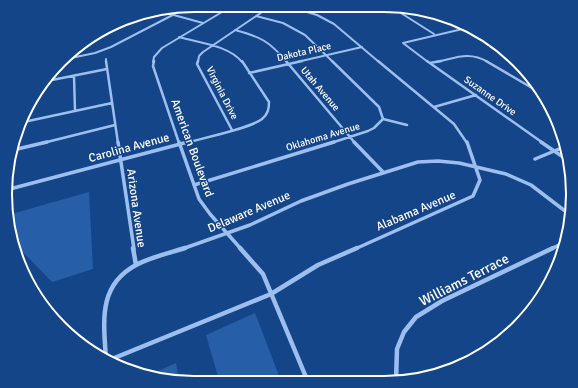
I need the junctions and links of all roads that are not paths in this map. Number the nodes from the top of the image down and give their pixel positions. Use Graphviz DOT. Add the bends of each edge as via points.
graph roads {
  1 [pos="222,12"];
  2 [pos="262,12"];
  3 [pos="308,12"];
  4 [pos="178,13"];
  5 [pos="400,13"];
  6 [pos="170,14"];
  7 [pos="174,15"];
  8 [pos="256,16"];
  9 [pos="203,23"];
  10 [pos="460,29"];
  11 [pos="235,30"];
  12 [pos="434,34"];
  13 [pos="179,36"];
  14 [pos="211,46"];
  15 [pos="362,47"];
  16 [pos="327,55"];
  17 [pos="74,57"];
  18 [pos="106,59"];
  19 [pos="430,63"];
  20 [pos="289,64"];
  21 [pos="107,69"];
  22 [pos="249,73"];
  23 [pos="74,76"];
  24 [pos="52,80"];
  25 [pos="531,87"];
  26 [pos="476,95"];
  27 [pos="112,103"];
  28 [pos="434,107"];
  29 [pos="75,111"];
  30 [pos="383,119"];
  31 [pos="27,121"];
  32 [pos="115,125"];
  33 [pos="407,125"];
  34 [pos="232,130"];
  35 [pos="350,137"];
  36 [pos="179,144"];
  37 [pos="560,148"];
  38 [pos="17,149"];
  39 [pos="554,150"];
  40 [pos="563,156"];
  41 [pos="535,159"];
  42 [pos="120,160"];
  43 [pos="475,166"];
  44 [pos="382,172"];
  45 [pos="194,185"];
  46 [pos="12,188"];
  47 [pos="565,211"];
  48 [pos="227,234"];
  49 [pos="559,245"];
  50 [pos="136,265"];
  51 [pos="271,294"];
  52 [pos="106,353"];
  53 [pos="114,357"];
  54 [pos="305,376"];
  55 [pos="396,376"];
  1 -- 9 [label="street, American Boulevard"];
  2 -- 8 [label="street, Virginia Drive"];
  3 -- 15 [label="street, Alabama Avenue" via="324,18"];
  4 -- 7 [label="street"];
  5 -- 12 [label="street"];
  6 -- 7 [label="street"];
  7 -- 9 [label="street"];
  7 -- 17 [label="street" via="111,47"];
  8 -- 11 [label="street, Virginia Drive"];
  8 -- 16 [label="street" via="297,29"];
  9 -- 13 [label="street, American Boulevard"];
  10 -- 12 [label="street"];
  11 -- 14 [label="street, Virginia Drive"];
  11 -- 20 [label="street, Utah Avenue" via="265,40"];
  12 -- 19 [label="street, Suzanne Drive" via="403,42 405,47"];
  13 -- 14 [label="street, Carolina Avenue"];
  13 -- 36 [label="street, American Boulevard" via="157,52 153,62"];
  14 -- 22 [label="street, Carolina Avenue" via="236,56"];
  14 -- 34 [label="street, Virginia Drive" via="199,56 197,64"];
  15 -- 16 [label="street, Dakota Place"];
  15 -- 28 [label="street, Alabama Avenue"];
  16 -- 20 [label="street, Dakota Place"];
  16 -- 30 [label="street" via="379,107"];
  18 -- 21 [label="street, Arizona Avenue"];
  19 -- 25 [label="street" via="470,55 478,56"];
  19 -- 26 [label="street, Suzanne Drive"];
  20 -- 22 [label="street, Dakota Place"];
  20 -- 35 [label="street, Utah Avenue"];
  21 -- 23 [label="street"];
  21 -- 27 [label="street, Arizona Avenue"];
  22 -- 34 [label="street, Carolina Avenue" via="270,107 259,121"];
  23 -- 24 [label="street"];
  23 -- 29 [label="street"];
  26 -- 28 [label="street"];
  26 -- 39 [label="street, Suzanne Drive"];
  27 -- 29 [label="street"];
  27 -- 32 [label="street, Arizona Avenue"];
  28 -- 43 [label="street, Alabama Avenue" via="464,135"];
  29 -- 31 [label="street"];
  30 -- 33 [label="street"];
  30 -- 35 [label="street, Oklahoma Avenue" via="374,128"];
  32 -- 38 [label="street"];
  32 -- 42 [label="street, Arizona Avenue"];
  34 -- 36 [label="street, Carolina Avenue"];
  35 -- 44 [label="street, Utah Avenue"];
  35 -- 45 [label="street, Oklahoma Avenue"];
  36 -- 42 [label="street, Carolina Avenue"];
  36 -- 45 [label="street, American Boulevard"];
  37 -- 39 [label="street"];
  39 -- 40 [label="street, Suzanne Drive"];
  39 -- 41 [label="street"];
  42 -- 46 [label="street, Carolina Avenue"];
  42 -- 50 [label="street, Arizona Avenue"];
  43 -- 44 [label="street, Delaware Avenue" via="445,161 418,162"];
  43 -- 47 [label="street, Delaware Avenue" via="519,179"];
  43 -- 51 [label="street, Alabama Avenue" via="480,180 473,196 318,265"];
  44 -- 48 [label="street, Delaware Avenue" via="301,201"];
  45 -- 48 [label="street, American Boulevard" via="199,199"];
  48 -- 50 [label="street, Delaware Avenue"];
  48 -- 51 [label="street, American Boulevard" via="263,274"];
  49 -- 55 [label="street, Williams Terrace" via="442,301 416,317 404,332 397,349"];
  50 -- 52 [label="street, Delaware Avenue" via="118,278 104,302"];
  51 -- 53 [label="street, Alabama Avenue"];
  51 -- 54 [label="street, American Boulevard"];
}
